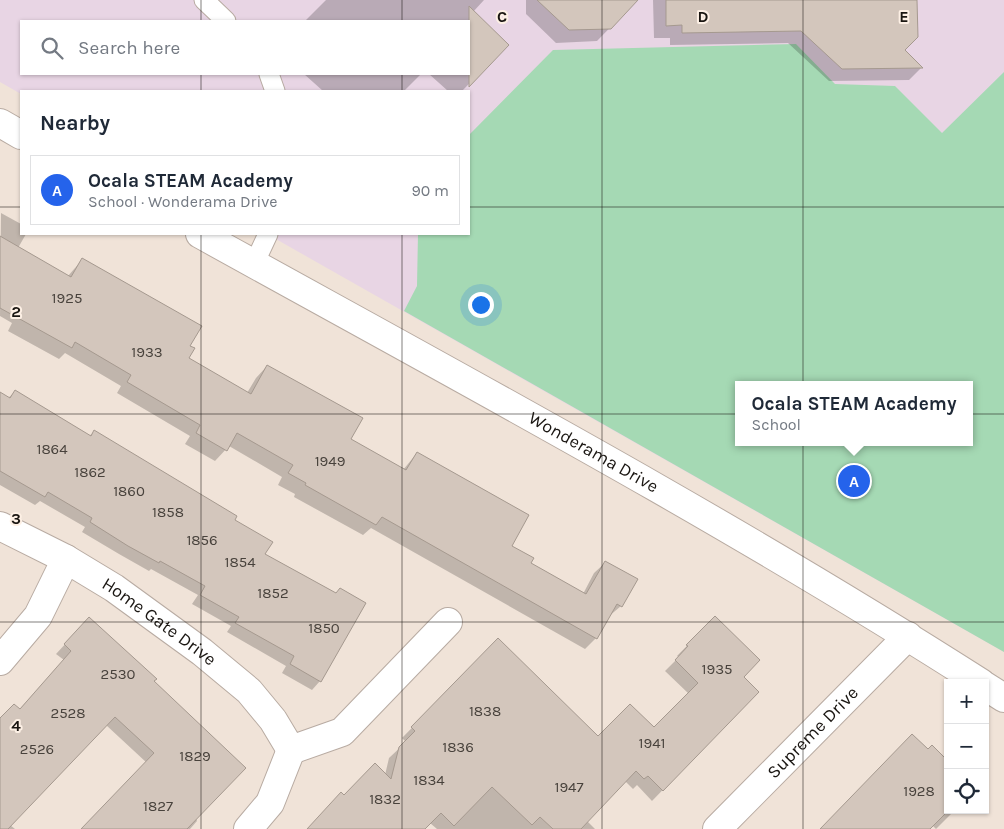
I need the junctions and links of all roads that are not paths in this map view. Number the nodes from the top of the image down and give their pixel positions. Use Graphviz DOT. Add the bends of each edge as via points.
graph roads {
  1 [pos="204,0"];
  2 [pos="225,20"];
  3 [pos="269,75"];
  4 [pos="276,90"];
  5 [pos="0,123"];
  6 [pos="20,134"];
  7 [pos="202,235"];
  8 [pos="268,235"];
  9 [pos="254,264"];
  10 [pos="0,526"];
  11 [pos="66,559"];
  12 [pos="448,622"];
  13 [pos="908,636"];
  14 [pos="0,661"];
  15 [pos="975,679"];
  16 [pos="989,689"];
  17 [pos="1004,698"];
  18 [pos="290,750"];
  19 [pos="248,829"];
  20 [pos="717,829"];
  1 -- 2 [label="lane"];
  3 -- 4 [label="lane"];
  5 -- 6 [label="street"];
  7 -- 9 [label="street, Wonderama Drive"];
  8 -- 9 [label="lane"];
  9 -- 13 [label="street, Wonderama Drive" via="650,485"];
  10 -- 11 [label="street, Home Gate Drive"];
  11 -- 14 [label="street" via="38,616"];
  11 -- 18 [label="street, Home Gate Drive" via="114,588 249,691 273,720"];
  12 -- 18 [label="street" via="342,732"];
  13 -- 15 [label="street, Wonderama Drive"];
  13 -- 20 [label="street, Supreme Drive"];
  16 -- 17 [label="street"];
  18 -- 19 [label="street" via="270,803"];
}
